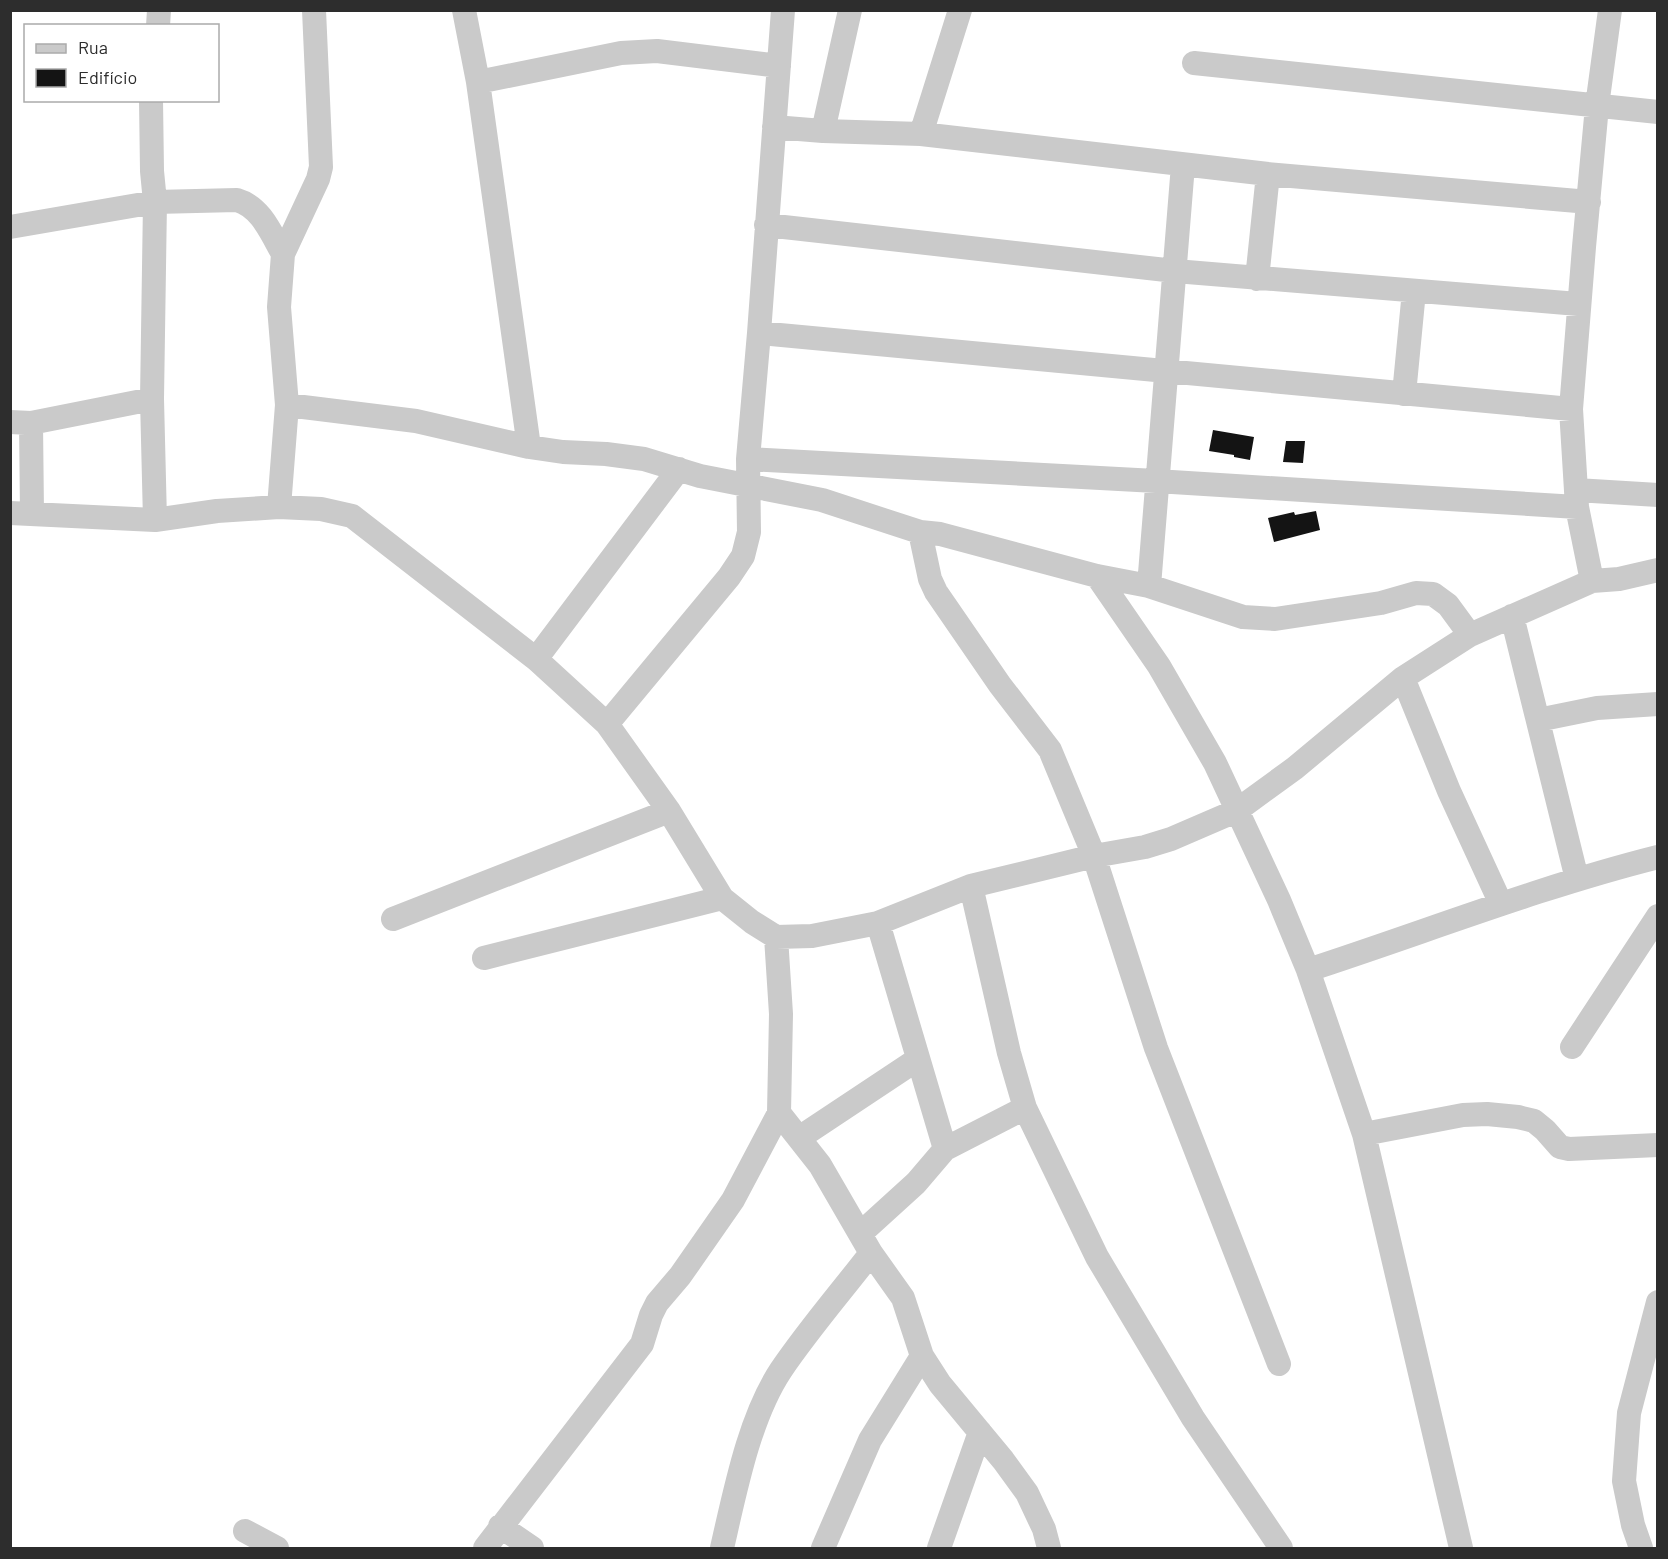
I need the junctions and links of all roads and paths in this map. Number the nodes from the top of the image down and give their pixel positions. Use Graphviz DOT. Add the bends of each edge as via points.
graph roads {
  1 [pos="314,10"];
  2 [pos="464,10"];
  3 [pos="783,10"];
  4 [pos="850,10"];
  5 [pos="960,10"];
  6 [pos="1610,10"];
  7 [pos="1194,63"];
  8 [pos="779,66"];
  9 [pos="478,82"];
  10 [pos="151,102"];
  11 [pos="1598,106"];
  12 [pos="1658,112"];
  13 [pos="774,127"];
  14 [pos="823,131"];
  15 [pos="921,134"];
  16 [pos="1183,165"];
  17 [pos="1268,174"];
  18 [pos="155,202"];
  19 [pos="1589,202"];
  20 [pos="766,225"];
  21 [pos="10,227"];
  22 [pos="283,254"];
  23 [pos="1176,271"];
  24 [pos="1257,279"];
  25 [pos="1414,291"];
  26 [pos="1578,304"];
  27 [pos="759,333"];
  28 [pos="1166,372"];
  29 [pos="1404,394"];
  30 [pos="152,399"];
  31 [pos="287,405"];
  32 [pos="1571,409"];
  33 [pos="21,422"];
  34 [pos="529,447"];
  35 [pos="748,459"];
  36 [pos="679,469"];
  37 [pos="1156,481"];
  38 [pos="748,485"];
  39 [pos="1658,495"];
  40 [pos="1577,499"];
  41 [pos="279,507"];
  42 [pos="21,513"];
  43 [pos="155,520"];
  44 [pos="920,532"];
  45 [pos="1658,570"];
  46 [pos="1097,576"];
  47 [pos="1592,581"];
  48 [pos="1149,586"];
  49 [pos="1512,616"];
  50 [pos="1470,634"];
  51 [pos="536,659"];
  52 [pos="1403,678"];
  53 [pos="1658,704"];
  54 [pos="1538,720"];
  55 [pos="607,724"];
  56 [pos="669,811"];
  57 [pos="1236,811"];
  58 [pos="1094,856"];
  59 [pos="1658,857"];
  60 [pos="1577,879"];
  61 [pos="971,886"];
  62 [pos="722,898"];
  63 [pos="1501,904"];
  64 [pos="1658,916"];
  65 [pos="393,918"];
  66 [pos="878,922"];
  67 [pos="776,937"];
  68 [pos="484,958"];
  69 [pos="1308,970"];
  70 [pos="1572,1047"];
  71 [pos="918,1059"];
  72 [pos="1025,1108"];
  73 [pos="779,1113"];
  74 [pos="1364,1134"];
  75 [pos="799,1138"];
  76 [pos="1658,1146"];
  77 [pos="945,1149"];
  78 [pos="866,1243"];
  79 [pos="1658,1302"];
  80 [pos="922,1356"];
  81 [pos="1279,1364"];
  82 [pos="980,1432"];
  83 [pos="500,1527"];
  84 [pos="244,1531"];
  85 [pos="277,1548"];
  86 [pos="485,1548"];
  87 [pos="532,1548"];
  88 [pos="722,1548"];
  89 [pos="824,1548"];
  90 [pos="939,1548"];
  91 [pos="1049,1548"];
  92 [pos="1281,1548"];
  93 [pos="1461,1548"];
  94 [pos="1641,1548"];
  1 -- 22 [label="street" via="321,167"];
  2 -- 9 [label="street"];
  3 -- 8 [label="street"];
  4 -- 14 [label="street"];
  5 -- 15 [label="street"];
  6 -- 11 [label="street"];
  7 -- 11 [label="street"];
  8 -- 9 [label="street" via="657,51 621,53"];
  8 -- 13 [label="street"];
  9 -- 34 [label="street"];
  10 -- 18 [label="street"];
  11 -- 12 [label="street"];
  11 -- 19 [label="street"];
  13 -- 14 [label="street"];
  13 -- 20 [label="street"];
  14 -- 15 [label="street"];
  15 -- 16 [label="street"];
  16 -- 17 [label="street"];
  16 -- 23 [label="street"];
  17 -- 19 [label="street"];
  17 -- 24 [label="street"];
  18 -- 21 [label="street"];
  18 -- 22 [label="street" via="237,200 249,204"];
  18 -- 30 [label="street"];
  19 -- 26 [label="street"];
  20 -- 23 [label="street"];
  20 -- 27 [label="street"];
  22 -- 31 [label="street" via="279,308"];
  23 -- 24 [label="street"];
  23 -- 28 [label="street"];
  24 -- 25 [label="street"];
  25 -- 26 [label="street"];
  25 -- 29 [label="street"];
  26 -- 32 [label="street"];
  27 -- 28 [label="street"];
  27 -- 35 [label="street"];
  28 -- 29 [label="street"];
  28 -- 37 [label="street"];
  29 -- 32 [label="street"];
  30 -- 33 [label="street"];
  30 -- 43 [label="street"];
  31 -- 34 [label="street" via="416,420"];
  31 -- 41 [label="street"];
  32 -- 40 [label="street"];
  33 -- 42 [label="street"];
  34 -- 36 [label="street" via="625,456"];
  35 -- 37 [label="street"];
  35 -- 38 [label="street"];
  36 -- 38 [label="street"];
  36 -- 51 [label="street"];
  37 -- 40 [label="street"];
  37 -- 48 [label="street"];
  38 -- 44 [label="street" via="822,501"];
  38 -- 55 [label="street" via="749,532 743,556"];
  39 -- 40 [label="street"];
  40 -- 47 [label="street"];
  41 -- 43 [label="street"];
  41 -- 51 [label="street" via="321,509 352,516"];
  42 -- 43 [label="street"];
  44 -- 46 [label="street"];
  44 -- 58 [label="street" via="936,592 1050,750"];
  45 -- 47 [label="street"];
  46 -- 48 [label="street"];
  46 -- 57 [label="street" via="1159,666 1215,763"];
  47 -- 49 [label="street"];
  48 -- 50 [label="street" via="1243,616 1275,619 1380,603 1416,593 1433,594 1448,605"];
  49 -- 50 [label="street"];
  49 -- 54 [label="street"];
  50 -- 52 [label="street"];
  51 -- 55 [label="street"];
  52 -- 57 [label="street" via="1295,768"];
  52 -- 63 [label="street"];
  53 -- 54 [label="street" via="1597,708"];
  54 -- 60 [label="street"];
  55 -- 56 [label="street"];
  56 -- 62 [label="street"];
  56 -- 65 [label="street"];
  57 -- 58 [label="street" via="1171,839"];
  57 -- 69 [label="street"];
  58 -- 61 [label="street"];
  58 -- 81 [label="street" via="1156,1048"];
  59 -- 60 [label="street"];
  60 -- 63 [label="street"];
  61 -- 66 [label="street"];
  61 -- 72 [label="street"];
  62 -- 67 [label="street"];
  62 -- 68 [label="street"];
  63 -- 69 [label="street"];
  64 -- 70 [label="street"];
  66 -- 67 [label="street" via="812,936"];
  66 -- 71 [label="street"];
  67 -- 73 [label="street" via="781,1014"];
  69 -- 74 [label="street"];
  71 -- 75 [label="street"];
  71 -- 77 [label="street"];
  72 -- 77 [label="street"];
  72 -- 92 [label="street" via="1097,1257 1193,1418"];
  73 -- 75 [label="street"];
  73 -- 83 [label="street" via="733,1200 657,1304 642,1344"];
  74 -- 76 [label="street" via="1463,1114 1487,1114 1534,1121 1560,1147 1569,1149"];
  74 -- 93 [label="street"];
  75 -- 78 [label="street" via="820,1165"];
  77 -- 78 [label="street"];
  78 -- 80 [label="street" via="903,1298"];
  78 -- 88 [label="street" via="780,1371 757,1417"];
  79 -- 94 [label="street" via="1629,1413 1623,1481"];
  80 -- 82 [label="street"];
  80 -- 89 [label="street" via="870,1440"];
  82 -- 90 [label="street"];
  82 -- 91 [label="street" via="1028,1492"];
  83 -- 86 [label="street"];
  83 -- 87 [label="street"];
  84 -- 85 [label="street"];
}
